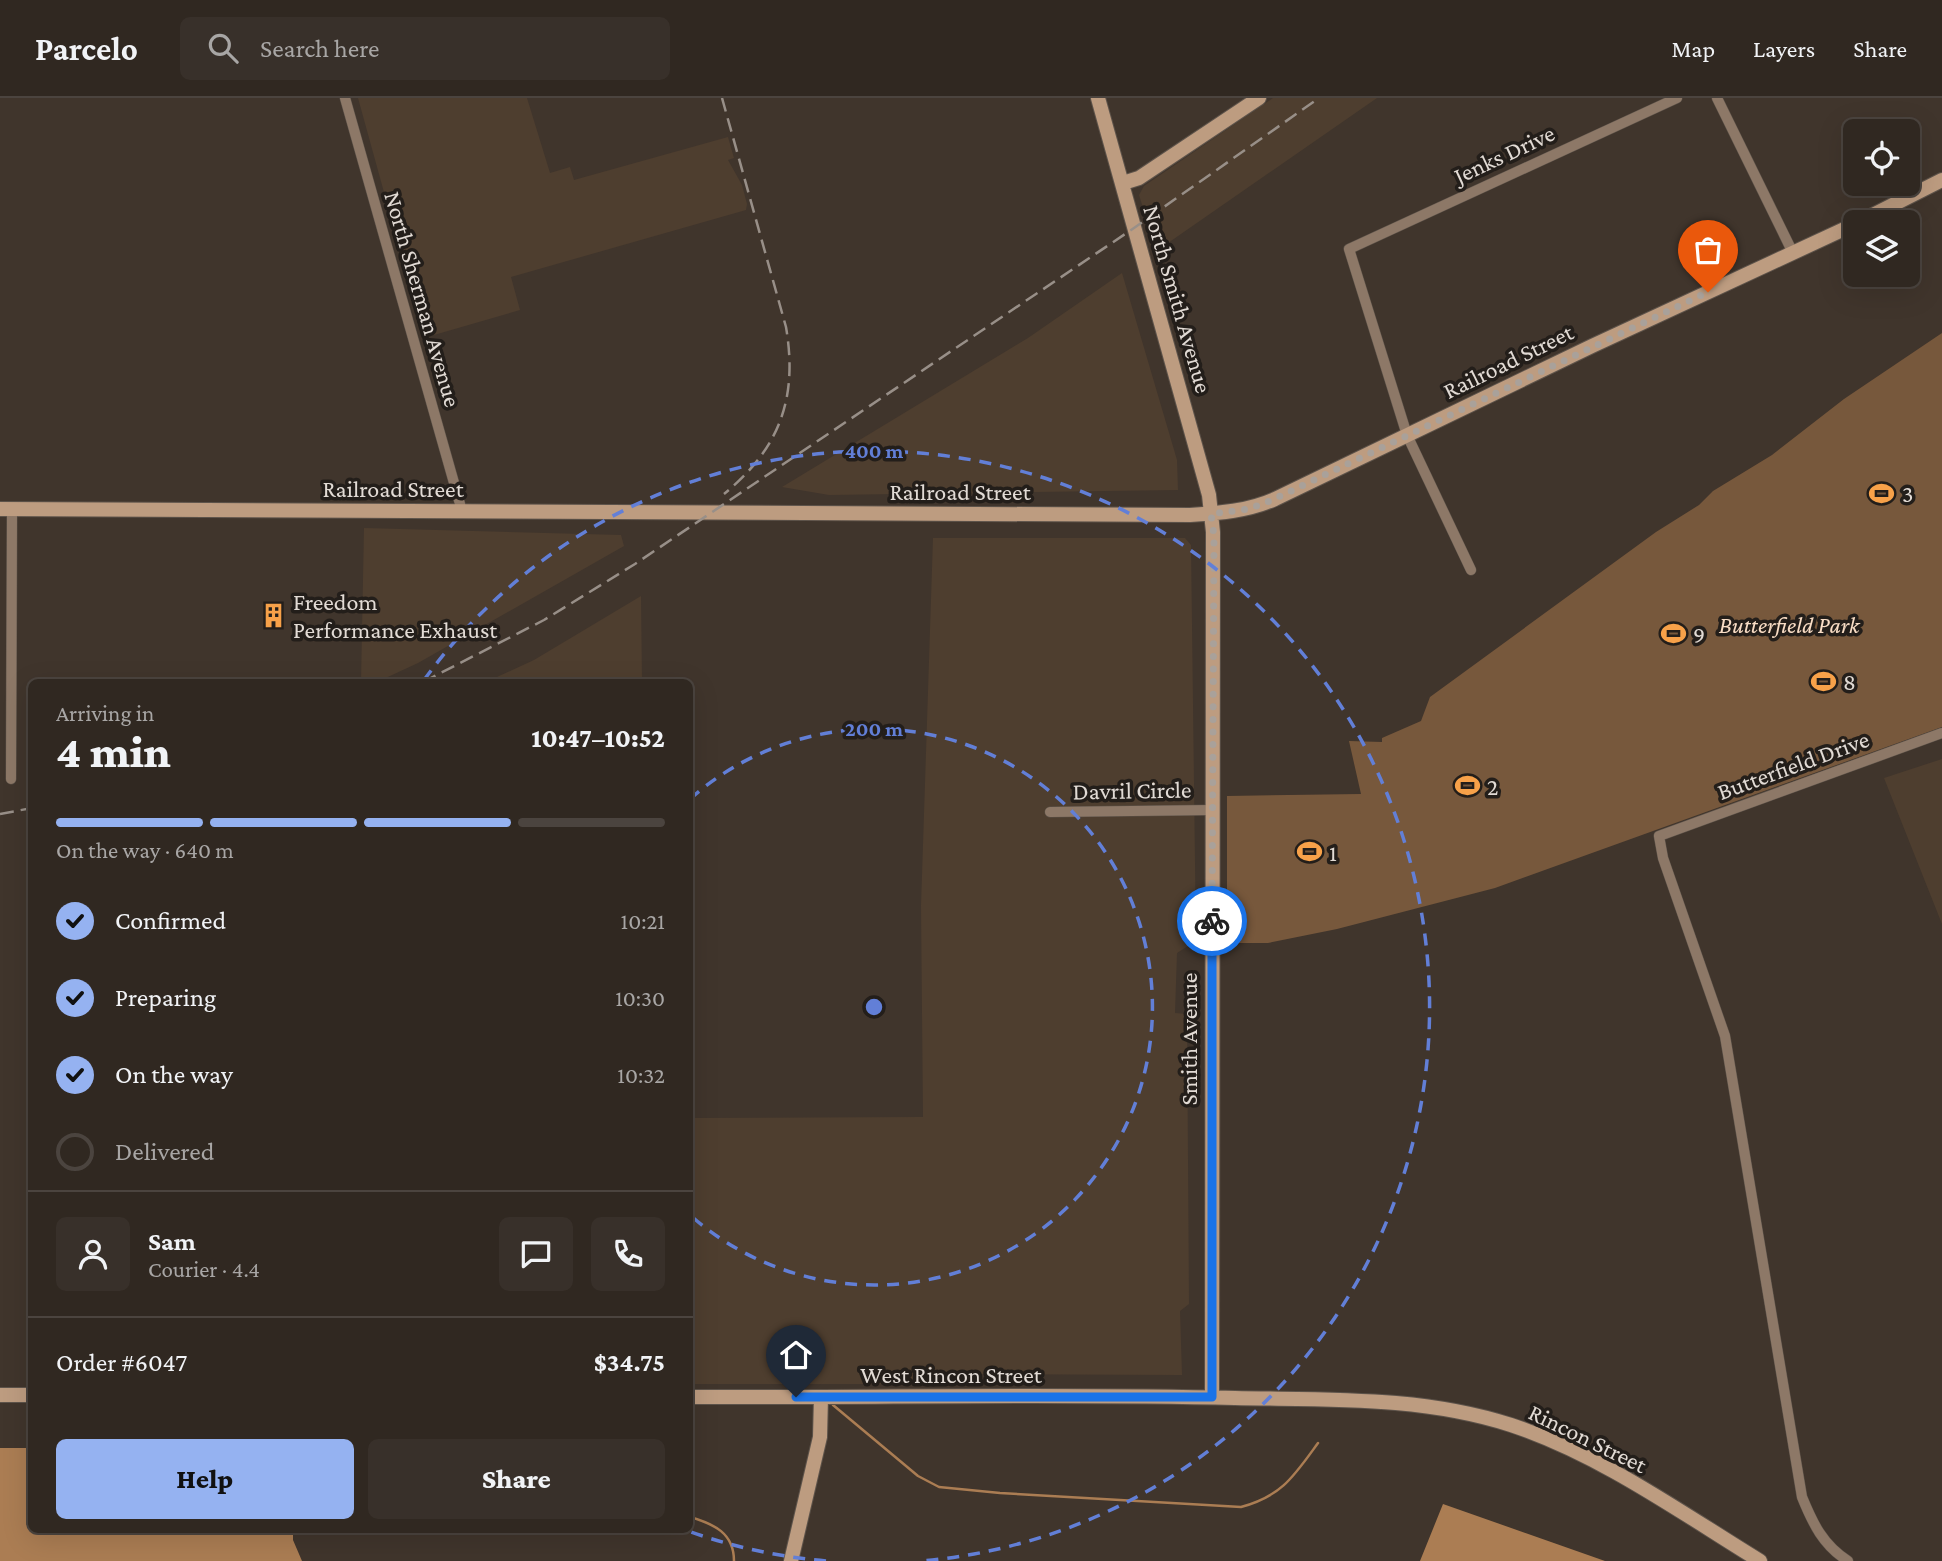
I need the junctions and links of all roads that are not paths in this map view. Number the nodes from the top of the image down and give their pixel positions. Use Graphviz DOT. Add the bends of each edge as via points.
graph roads {
  1 [pos="345,98"];
  2 [pos="1098,98"];
  3 [pos="1259,98"];
  4 [pos="1677,98"];
  5 [pos="1717,98"];
  6 [pos="1942,180"];
  7 [pos="1123,183"];
  8 [pos="1886,210"];
  9 [pos="1843,230"];
  10 [pos="1793,253"];
  11 [pos="1407,435"];
  12 [pos="6,510"];
  13 [pos="462,511"];
  14 [pos="1211,514"];
  15 [pos="1471,570"];
  16 [pos="1942,733"];
  17 [pos="11,779"];
  18 [pos="1213,810"];
  19 [pos="1050,812"];
  20 [pos="0,1395"];
  21 [pos="28,1395"];
  22 [pos="693,1397"];
  23 [pos="821,1397"];
  24 [pos="1212,1397"];
  25 [pos="791,1561"];
  26 [pos="1760,1561"];
  27 [pos="1849,1561"];
  1 -- 13 [label="street, North Sherman Avenue"];
  2 -- 7 [label="main road, North Smith Avenue"];
  3 -- 7 [label="main road" via="1149,172"];
  4 -- 11 [label="street, Jenks Drive" via="1349,249"];
  5 -- 10 [label="street"];
  6 -- 8 [label="main road, Railroad Street"];
  7 -- 14 [label="main road, North Smith Avenue"];
  9 -- 10 [label="main road, Railroad Street"];
  10 -- 11 [label="main road, Railroad Street"];
  11 -- 14 [label="main road, Railroad Street" via="1270,501"];
  11 -- 15 [label="street"];
  12 -- 13 [label="main road, Railroad Street"];
  12 -- 17 [label="street"];
  13 -- 14 [label="main road, Railroad Street"];
  14 -- 18 [label="main road, Smith Avenue"];
  16 -- 27 [label="street, Butterfield Drive" via="1659,836 1662,858 1726,1036 1802,1497 1816,1529 1833,1551"];
  18 -- 19 [label="street, Davril Circle"];
  18 -- 24 [label="main road, Smith Avenue"];
  20 -- 21 [label="main road"];
  22 -- 23 [label="main road, West Rincon Street"];
  23 -- 24 [label="main road, West Rincon Street"];
  23 -- 25 [label="main road" via="820,1437"];
  24 -- 26 [label="main road, Rincon Street" via="1398,1403 1509,1424 1590,1458"];
}
